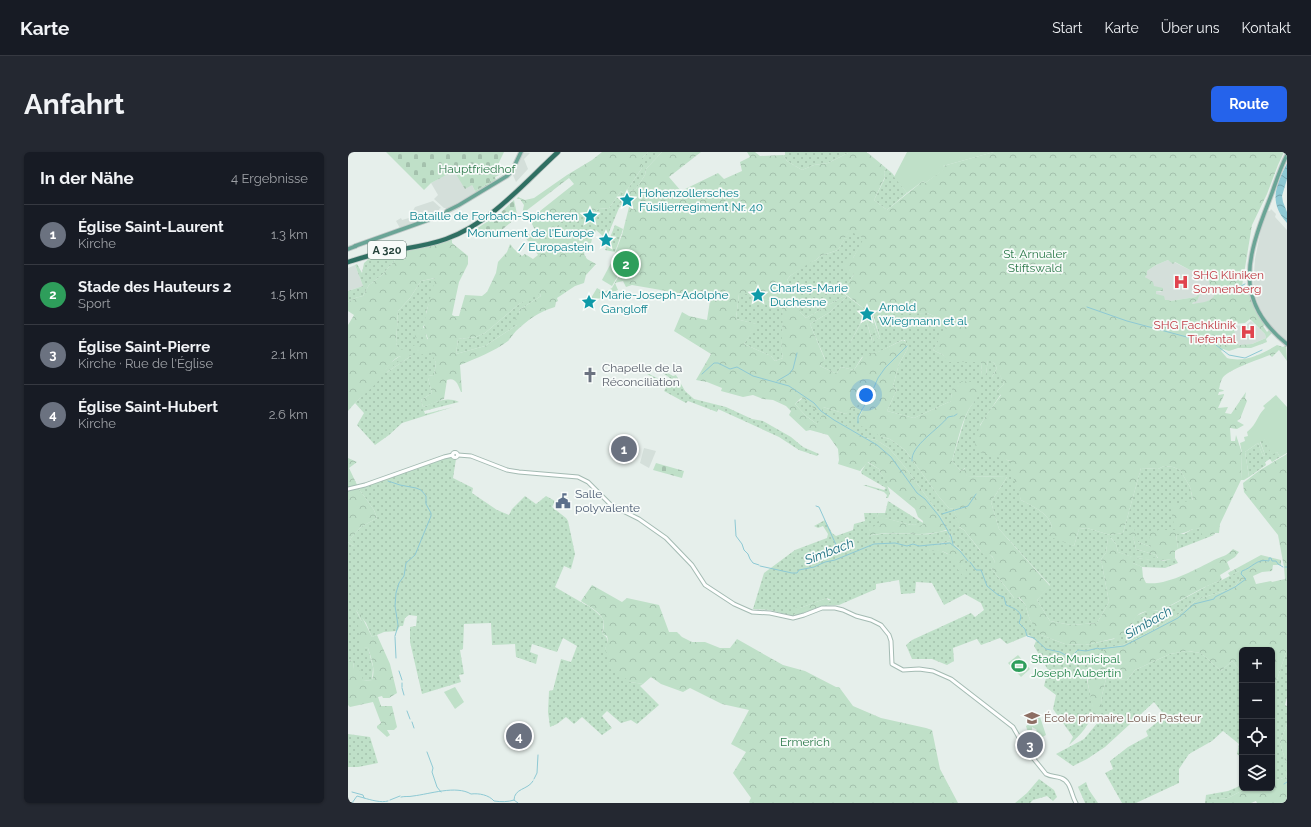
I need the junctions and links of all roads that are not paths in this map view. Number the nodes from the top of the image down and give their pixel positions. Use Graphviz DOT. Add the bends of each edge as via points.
graph roads {
  1 [pos="521,152"];
  2 [pos="554,152"];
  3 [pos="558,152"];
  4 [pos="1287,155"];
  5 [pos="462,203"];
  6 [pos="444,212"];
  7 [pos="469,227"];
  8 [pos="348,249"];
  9 [pos="348,261"];
  10 [pos="1287,344"];
  11 [pos="348,489"];
  12 [pos="1076,803"];
  1 -- 5 [label="main road" via="511,172 498,183"];
  2 -- 7 [label="highway" via="498,205"];
  3 -- 7 [label="highway" via="499,207"];
  4 -- 10 [label="main road" via="1252,252 1250,272 1250,288 1259,313 1273,332"];
  5 -- 6 [label="main road"];
  5 -- 6 [label="main road"];
  6 -- 8 [label="main road"];
  7 -- 9 [label="highway, A 320" via="432,241 375,252"];
  11 -- 12 [label="main road" via="444,457 455,458 458,455 471,456 507,470 578,477 588,482 611,505 639,519 666,538 692,565 705,585 742,609 793,618 822,608 833,608 883,626 890,639 893,665 903,670 922,670 946,676 1008,723 1048,776 1062,778 1068,783"];
}
